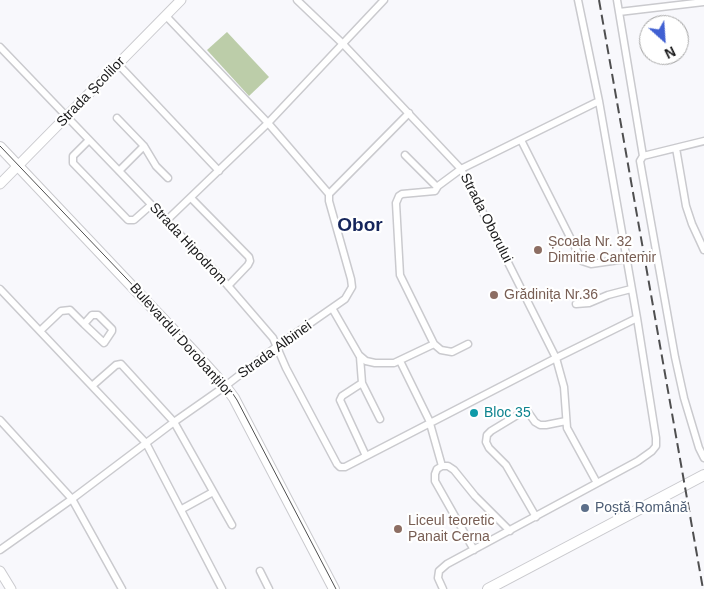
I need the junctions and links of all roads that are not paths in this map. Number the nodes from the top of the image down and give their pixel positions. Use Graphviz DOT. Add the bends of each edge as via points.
graph roads {
  1 [pos="181,0"];
  2 [pos="297,0"];
  3 [pos="384,0"];
  4 [pos="578,0"];
  5 [pos="617,0"];
  6 [pos="704,2"];
  7 [pos="619,12"];
  8 [pos="166,16"];
  9 [pos="343,44"];
  10 [pos="0,47"];
  11 [pos="118,64"];
  12 [pos="599,101"];
  13 [pos="409,113"];
  14 [pos="66,117"];
  15 [pos="118,118"];
  16 [pos="268,123"];
  17 [pos="89,140"];
  18 [pos="521,140"];
  19 [pos="704,140"];
  20 [pos="144,146"];
  21 [pos="0,147"];
  22 [pos="676,148"];
  23 [pos="405,155"];
  24 [pos="643,156"];
  25 [pos="18,166"];
  26 [pos="461,169"];
  27 [pos="119,171"];
  28 [pos="219,171"];
  29 [pos="168,178"];
  30 [pos="0,184"];
  31 [pos="437,187"];
  32 [pos="329,194"];
  33 [pos="190,198"];
  34 [pos="151,205"];
  35 [pos="166,221"];
  36 [pos="704,250"];
  37 [pos="626,258"];
  38 [pos="228,286"];
  39 [pos="0,289"];
  40 [pos="632,289"];
  41 [pos="576,304"];
  42 [pos="332,308"];
  43 [pos="637,318"];
  44 [pos="84,324"];
  45 [pos="40,331"];
  46 [pos="434,344"];
  47 [pos="468,344"];
  48 [pos="276,347"];
  49 [pos="360,356"];
  50 [pos="556,358"];
  51 [pos="400,361"];
  52 [pos="362,384"];
  53 [pos="92,386"];
  54 [pos="225,386"];
  55 [pos="380,419"];
  56 [pos="0,420"];
  57 [pos="566,421"];
  58 [pos="174,422"];
  59 [pos="430,423"];
  60 [pos="146,443"];
  61 [pos="366,456"];
  62 [pos="704,458"];
  63 [pos="442,466"];
  64 [pos="704,475"];
  65 [pos="597,483"];
  66 [pos="213,492"];
  67 [pos="72,499"];
  68 [pos="182,509"];
  69 [pos="536,517"];
  70 [pos="232,525"];
  71 [pos="510,531"];
  72 [pos="0,550"];
  73 [pos="474,550"];
  74 [pos="0,571"];
  75 [pos="260,571"];
  76 [pos="11,589"];
  77 [pos="122,589"];
  78 [pos="222,589"];
  79 [pos="269,589"];
  80 [pos="334,589"];
  81 [pos="443,589"];
  82 [pos="488,589"];
  1 -- 8 [label="street, Strada Școlilor"];
  2 -- 9 [label="street, Strada Oborului"];
  3 -- 9 [label="street"];
  4 -- 12 [label="street"];
  5 -- 7 [label="street"];
  6 -- 7 [label="street"];
  7 -- 24 [label="street"];
  8 -- 11 [label="street, Strada Școlilor"];
  8 -- 16 [label="street"];
  9 -- 13 [label="street, Strada Oborului"];
  9 -- 16 [label="street"];
  10 -- 14 [label="street, Strada Hipodrom"];
  11 -- 14 [label="street, Strada Școlilor"];
  11 -- 28 [label="street"];
  12 -- 18 [label="street"];
  12 -- 37 [label="street"];
  13 -- 26 [label="street, Strada Oborului"];
  13 -- 32 [label="street"];
  14 -- 17 [label="street, Strada Hipodrom"];
  14 -- 25 [label="street, Strada Școlilor"];
  15 -- 20 [label="street"];
  16 -- 28 [label="street"];
  16 -- 32 [label="street"];
  17 -- 27 [label="street, Strada Hipodrom"];
  17 -- 34 [label="street" via="72,156 72,163 128,220 134,220"];
  18 -- 26 [label="street"];
  18 -- 37 [label="street" via="582,261 591,264"];
  19 -- 22 [label="street"];
  20 -- 27 [label="street"];
  20 -- 29 [label="street"];
  21 -- 25 [label="main road, Bulevardul Dorobanților"];
  22 -- 24 [label="street"];
  22 -- 36 [label="street" via="686,206"];
  23 -- 31 [label="street"];
  24 -- 62 [label="street" via="640,161 676,363"];
  25 -- 30 [label="street, Strada Școlilor"];
  25 -- 54 [label="main road, Bulevardul Dorobanților"];
  26 -- 31 [label="street"];
  26 -- 50 [label="street, Strada Oborului"];
  27 -- 34 [label="street, Strada Hipodrom"];
  28 -- 33 [label="street"];
  31 -- 46 [label="street" via="435,191 402,194 396,203 400,274"];
  32 -- 42 [label="street, Strada Albinei" via="352,288 345,299"];
  33 -- 35 [label="street"];
  33 -- 38 [label="street" via="249,257 248,265"];
  34 -- 35 [label="street, Strada Hipodrom"];
  35 -- 38 [label="street, Strada Hipodrom"];
  37 -- 40 [label="street"];
  38 -- 48 [label="street, Strada Hipodrom" via="273,338"];
  39 -- 45 [label="street"];
  40 -- 41 [label="street" via="590,303"];
  40 -- 43 [label="street"];
  42 -- 48 [label="street, Strada Albinei"];
  42 -- 49 [label="street"];
  43 -- 50 [label="street"];
  43 -- 65 [label="street" via="657,442 646,457"];
  44 -- 44 [label="street" via="92,315 98,315 112,332 104,343"];
  44 -- 45 [label="street" via="70,310 65,310"];
  45 -- 53 [label="street"];
  46 -- 47 [label="street" via="441,350 452,352"];
  46 -- 51 [label="street"];
  48 -- 54 [label="street, Strada Albinei"];
  48 -- 61 [label="street, Strada Hipodrom" via="337,464 340,467"];
  49 -- 51 [label="street" via="375,363"];
  49 -- 52 [label="street"];
  50 -- 57 [label="street, Strada Oborului" via="564,387"];
  50 -- 59 [label="street"];
  51 -- 59 [label="street"];
  52 -- 55 [label="street"];
  52 -- 61 [label="street" via="340,400"];
  53 -- 58 [label="street" via="121,364"];
  53 -- 60 [label="street"];
  54 -- 58 [label="street, Strada Albinei"];
  54 -- 80 [label="main road, Bulevardul Dorobanților"];
  56 -- 67 [label="street"];
  57 -- 65 [label="street, Strada Oborului"];
  57 -- 69 [label="street" via="540,425 524,410 487,435 489,448 506,465"];
  58 -- 60 [label="street, Strada Albinei"];
  58 -- 66 [label="street"];
  59 -- 61 [label="street"];
  59 -- 63 [label="street"];
  60 -- 67 [label="street, Strada Albinei"];
  60 -- 68 [label="street"];
  63 -- 71 [label="street" via="454,470"];
  63 -- 73 [label="street" via="437,469 435,481"];
  64 -- 82 [label="main road"];
  65 -- 69 [label="street"];
  66 -- 68 [label="street"];
  66 -- 70 [label="street"];
  67 -- 72 [label="street, Strada Albinei"];
  67 -- 77 [label="street"];
  68 -- 78 [label="street"];
  69 -- 71 [label="street"];
  71 -- 73 [label="street"];
  73 -- 81 [label="street" via="439,571"];
  74 -- 76 [label="street"];
  75 -- 79 [label="street"];
}
